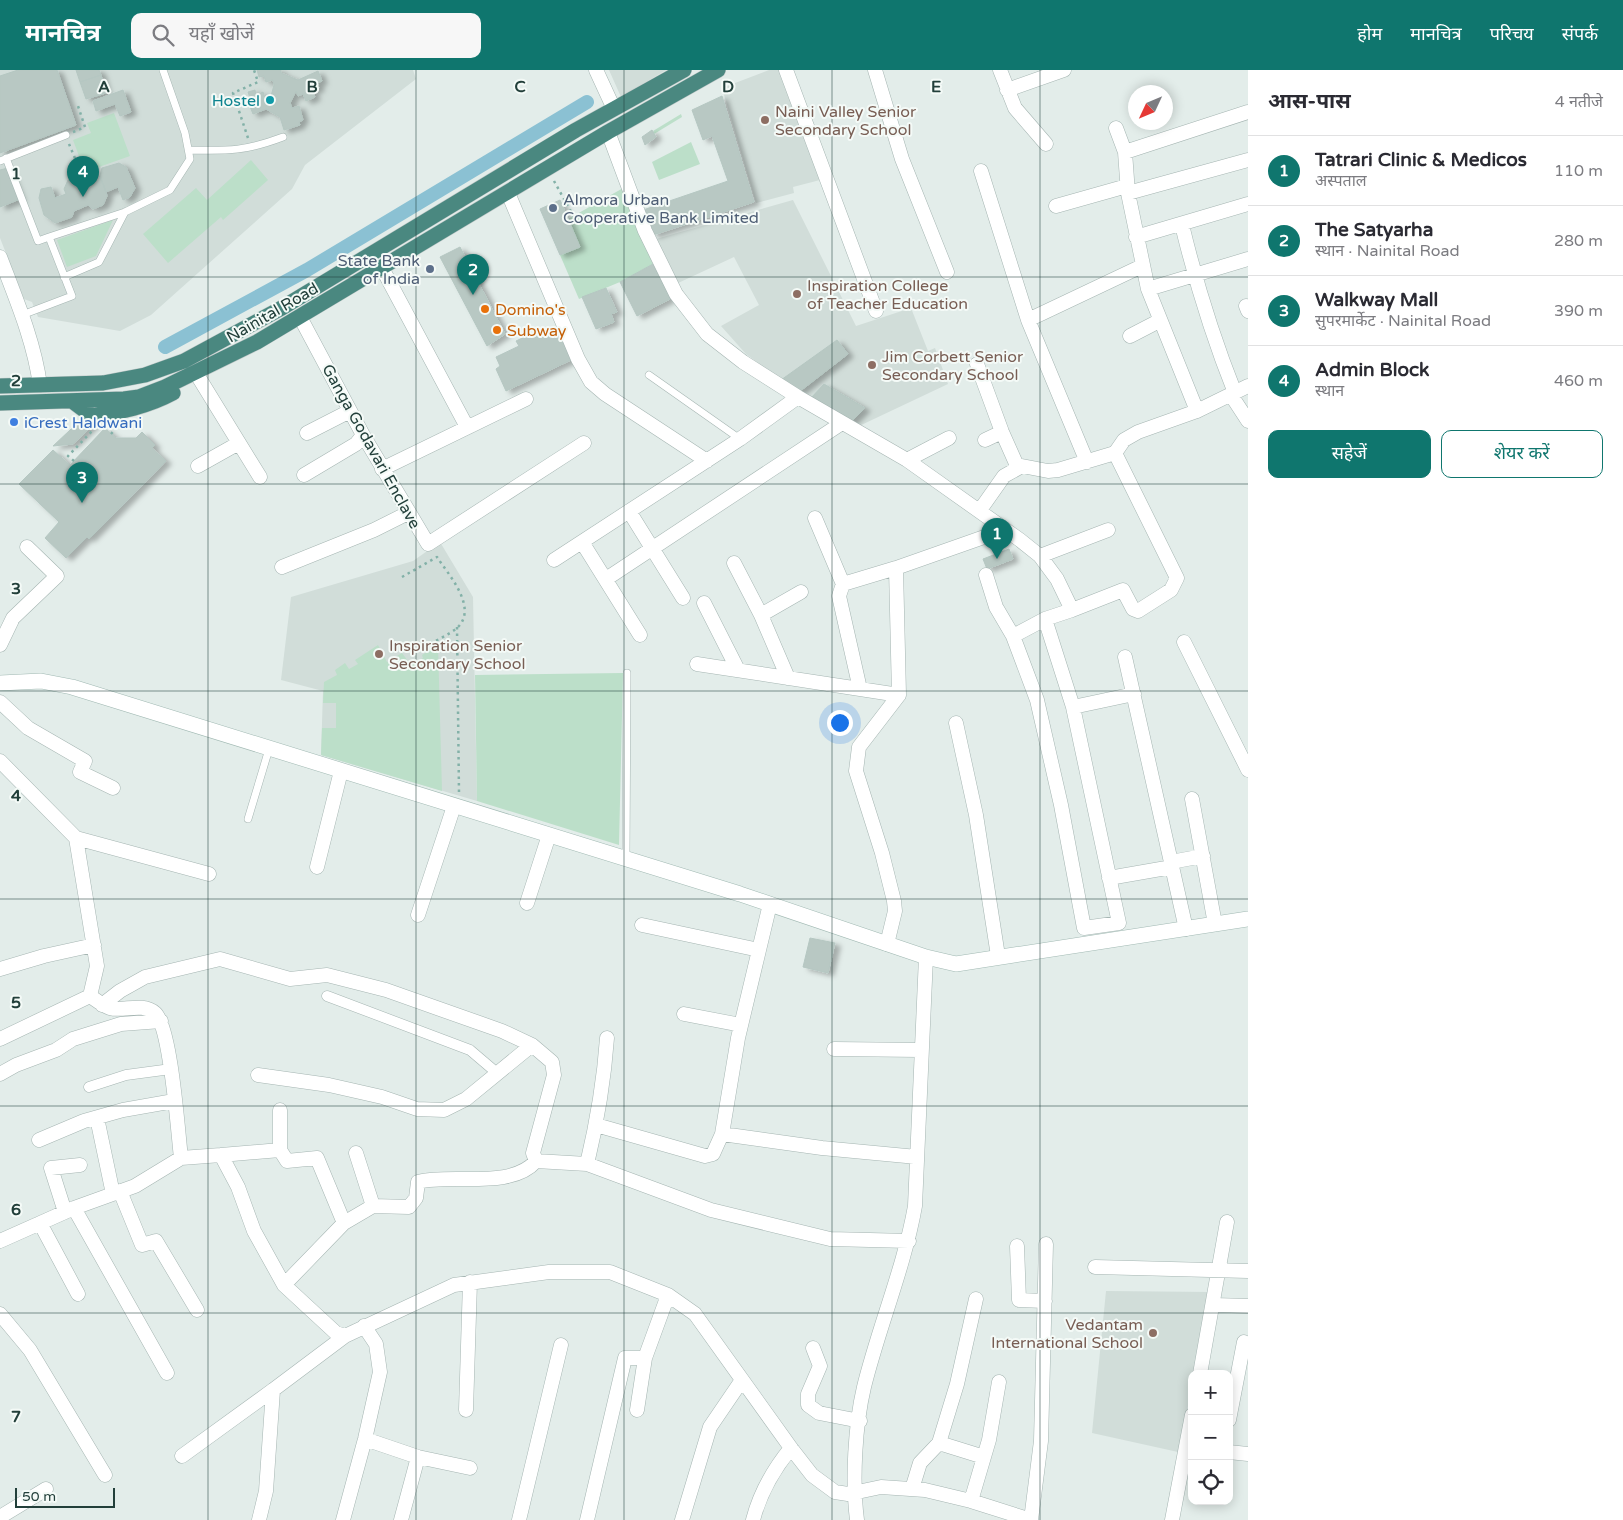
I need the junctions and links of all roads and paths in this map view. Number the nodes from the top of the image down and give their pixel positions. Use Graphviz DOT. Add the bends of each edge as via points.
graph roads {
  1 [pos="163,70"];
  2 [pos="254,70"];
  3 [pos="596,70"];
  4 [pos="684,70"];
  5 [pos="718,70"];
  6 [pos="786,70"];
  7 [pos="875,70"];
  8 [pos="1000,70"];
  9 [pos="1064,70"];
  10 [pos="1007,90"];
  11 [pos="632,99"];
  12 [pos="1248,112"];
  13 [pos="607,113"];
  14 [pos="639,114"];
  15 [pos="615,128"];
  16 [pos="1116,128"];
  17 [pos="66,135"];
  18 [pos="283,137"];
  19 [pos="1046,144"];
  20 [pos="252,148"];
  21 [pos="190,150"];
  22 [pos="1125,152"];
  23 [pos="3,160"];
  24 [pos="1248,160"];
  25 [pos="547,169"];
  26 [pos="981,172"];
  27 [pos="1128,190"];
  28 [pos="508,192"];
  29 [pos="1248,204"];
  30 [pos="1056,206"];
  31 [pos="125,212"];
  32 [pos="574,217"];
  33 [pos="1182,225"];
  34 [pos="49,237"];
  35 [pos="1136,237"];
  36 [pos="0,257"];
  37 [pos="1248,258"];
  38 [pos="1142,266"];
  39 [pos="382,268"];
  40 [pos="947,272"];
  41 [pos="1194,275"];
  42 [pos="64,277"];
  43 [pos="1148,289"];
  44 [pos="876,311"];
  45 [pos="22,315"];
  46 [pos="300,317"];
  47 [pos="1028,320"];
  48 [pos="1159,321"];
  49 [pos="1130,336"];
  50 [pos="977,364"];
  51 [pos="196,373"];
  52 [pos="649,375"];
  53 [pos="40,385"];
  54 [pos="0,386"];
  55 [pos="1248,386"];
  56 [pos="1233,394"];
  57 [pos="798,397"];
  58 [pos="526,399"];
  59 [pos="72,400"];
  60 [pos="0,403"];
  61 [pos="350,411"];
  62 [pos="1198,411"];
  63 [pos="109,413"];
  64 [pos="1248,421"];
  65 [pos="842,423"];
  66 [pos="467,427"];
  67 [pos="1002,432"];
  68 [pos="307,433"];
  69 [pos="363,436"];
  70 [pos="949,438"];
  71 [pos="740,439"];
  72 [pos="985,440"];
  73 [pos="239,443"];
  74 [pos="584,443"];
  75 [pos="1115,453"];
  76 [pos="907,460"];
  77 [pos="74,461"];
  78 [pos="707,461"];
  79 [pos="1087,462"];
  80 [pos="198,466"];
  81 [pos="1018,468"];
  82 [pos="382,469"];
  83 [pos="304,475"];
  84 [pos="260,477"];
  85 [pos="980,510"];
  86 [pos="629,511"];
  87 [pos="408,513"];
  88 [pos="815,518"];
  89 [pos="1004,530"];
  90 [pos="1108,530"];
  91 [pos="582,542"];
  92 [pos="27,547"];
  93 [pos="652,548"];
  94 [pos="1040,556"];
  95 [pos="554,560"];
  96 [pos="734,563"];
  97 [pos="282,568"];
  98 [pos="896,568"];
  99 [pos="986,575"];
  100 [pos="402,577"];
  101 [pos="606,579"];
  102 [pos="843,584"];
  103 [pos="801,592"];
  104 [pos="683,598"];
  105 [pos="704,603"];
  106 [pos="1072,610"];
  107 [pos="761,615"];
  108 [pos="1045,619"];
  109 [pos="457,627"];
  110 [pos="640,635"];
  111 [pos="1013,636"];
  112 [pos="1184,642"];
  113 [pos="0,646"];
  114 [pos="420,649"];
  115 [pos="1125,657"];
  116 [pos="697,664"];
  117 [pos="738,670"];
  118 [pos="626,673"];
  119 [pos="788,678"];
  120 [pos="0,683"];
  121 [pos="860,689"];
  122 [pos="1134,694"];
  123 [pos="899,695"];
  124 [pos="0,702"];
  125 [pos="1073,707"];
  126 [pos="956,723"];
  127 [pos="270,748"];
  128 [pos="0,762"];
  129 [pos="1248,770"];
  130 [pos="341,771"];
  131 [pos="113,788"];
  132 [pos="1192,798"];
  133 [pos="457,807"];
  134 [pos="248,819"];
  135 [pos="548,835"];
  136 [pos="76,838"];
  137 [pos="1203,856"];
  138 [pos="626,859"];
  139 [pos="1172,864"];
  140 [pos="317,867"];
  141 [pos="209,874"];
  142 [pos="1109,878"];
  143 [pos="527,903"];
  144 [pos="770,904"];
  145 [pos="418,915"];
  146 [pos="1248,920"];
  147 [pos="1215,924"];
  148 [pos="642,925"];
  149 [pos="1186,928"];
  150 [pos="887,944"];
  151 [pos="94,945"];
  152 [pos="759,950"];
  153 [pos="998,956"];
  154 [pos="926,957"];
  155 [pos="0,969"];
  156 [pos="90,996"];
  157 [pos="327,996"];
  158 [pos="102,1005"];
  159 [pos="684,1014"];
  160 [pos="161,1021"];
  161 [pos="741,1024"];
  162 [pos="607,1038"];
  163 [pos="0,1039"];
  164 [pos="532,1044"];
  165 [pos="834,1049"];
  166 [pos="920,1050"];
  167 [pos="171,1069"];
  168 [pos="498,1073"];
  169 [pos="0,1074"];
  170 [pos="258,1075"];
  171 [pos="89,1087"];
  172 [pos="174,1101"];
  173 [pos="280,1110"];
  174 [pos="97,1118"];
  175 [pos="596,1125"];
  176 [pos="722,1134"];
  177 [pos="39,1140"];
  178 [pos="280,1150"];
  179 [pos="356,1153"];
  180 [pos="221,1155"];
  181 [pos="917,1157"];
  182 [pos="180,1158"];
  183 [pos="536,1161"];
  184 [pos="587,1164"];
  185 [pos="80,1165"];
  186 [pos="117,1192"];
  187 [pos="373,1206"];
  188 [pos="70,1210"];
  189 [pos="1227,1222"];
  190 [pos="40,1223"];
  191 [pos="344,1223"];
  192 [pos="0,1241"];
  193 [pos="909,1241"];
  194 [pos="1046,1244"];
  195 [pos="1017,1246"];
  196 [pos="1094,1267"];
  197 [pos="1218,1271"];
  198 [pos="1248,1271"];
  199 [pos="470,1282"];
  200 [pos="284,1285"];
  201 [pos="78,1294"];
  202 [pos="668,1295"];
  203 [pos="976,1299"];
  204 [pos="1044,1301"];
  205 [pos="1214,1305"];
  206 [pos="1248,1306"];
  207 [pos="197,1310"];
  208 [pos="0,1314"];
  209 [pos="364,1326"];
  210 [pos="345,1336"];
  211 [pos="1244,1342"];
  212 [pos="561,1345"];
  213 [pos="813,1348"];
  214 [pos="645,1358"];
  215 [pos="1201,1370"];
  216 [pos="167,1373"];
  217 [pos="742,1380"];
  218 [pos="999,1382"];
  219 [pos="273,1390"];
  220 [pos="466,1410"];
  221 [pos="637,1410"];
  222 [pos="1230,1415"];
  223 [pos="860,1421"];
  224 [pos="366,1439"];
  225 [pos="939,1443"];
  226 [pos="791,1448"];
  227 [pos="1188,1451"];
  228 [pos="1233,1452"];
  229 [pos="1248,1454"];
  230 [pos="182,1456"];
  231 [pos="418,1457"];
  232 [pos="984,1457"];
  233 [pos="470,1468"];
  234 [pos="105,1475"];
  235 [pos="46,1489"];
  236 [pos="912,1489"];
  237 [pos="853,1493"];
  238 [pos="971,1501"];
  239 [pos="0,1518"];
  240 [pos="259,1520"];
  241 [pos="343,1520"];
  242 [pos="401,1520"];
  243 [pos="519,1520"];
  244 [pos="587,1520"];
  245 [pos="682,1520"];
  246 [pos="753,1520"];
  247 [pos="857,1520"];
  248 [pos="1031,1520"];
  249 [pos="1172,1520"];
  1 -- 21 [label="lane"];
  2 -- 20 [label="path" via="258,82 233,93"];
  3 -- 13 [label="street"];
  4 -- 11 [label="highway, Nainital Road"];
  5 -- 14 [label="highway, Nainital Road"];
  6 -- 44 [label="street"];
  7 -- 40 [label="street" via="902,159"];
  8 -- 10 [label="street"];
  9 -- 10 [label="street"];
  10 -- 19 [label="street" via="1015,108"];
  11 -- 13 [label="highway, Nainital Road"];
  11 -- 14 [label="highway"];
  12 -- 22 [label="street"];
  13 -- 15 [label="highway"];
  13 -- 53 [label="highway, Nainital Road" via="280,309 184,361 116,381"];
  14 -- 15 [label="highway, Nainital Road"];
  15 -- 25 [label="highway, Nainital Road"];
  15 -- 57 [label="street" via="645,231 676,294 707,334 743,362"];
  16 -- 22 [label="street"];
  17 -- 23 [label="lane"];
  18 -- 20 [label="lane"];
  20 -- 21 [label="lane"];
  21 -- 31 [label="lane" via="190,159 170,190"];
  22 -- 27 [label="street"];
  23 -- 34 [label="lane" via="38,241"];
  24 -- 27 [label="street"];
  25 -- 28 [label="highway, Nainital Road"];
  25 -- 32 [label="path"];
  26 -- 47 [label="street"];
  27 -- 30 [label="street"];
  27 -- 35 [label="street"];
  28 -- 39 [label="highway, Nainital Road"];
  28 -- 78 [label="street" via="578,359 592,382 605,394"];
  29 -- 33 [label="street"];
  31 -- 34 [label="lane"];
  31 -- 42 [label="lane" via="99,262"];
  33 -- 35 [label="street"];
  33 -- 41 [label="street"];
  34 -- 42 [label="lane"];
  35 -- 38 [label="street"];
  36 -- 45 [label="street"];
  37 -- 41 [label="street"];
  38 -- 43 [label="street"];
  38 -- 47 [label="street"];
  39 -- 46 [label="highway, Nainital Road"];
  39 -- 66 [label="street"];
  41 -- 43 [label="street"];
  41 -- 56 [label="street"];
  42 -- 45 [label="lane" via="72,296"];
  43 -- 48 [label="street"];
  45 -- 53 [label="street"];
  46 -- 51 [label="highway, Nainital Road"];
  46 -- 61 [label="street, Ganga Godavari Enclave"];
  47 -- 79 [label="street"];
  48 -- 49 [label="street"];
  48 -- 62 [label="street"];
  50 -- 67 [label="street"];
  51 -- 59 [label="highway, Nainital Road" via="139,397"];
  51 -- 63 [label="highway" via="190,384 152,404"];
  51 -- 73 [label="street"];
  52 -- 71 [label="lane"];
  53 -- 54 [label="highway, Nainital Road"];
  55 -- 56 [label="street"];
  56 -- 62 [label="street"];
  56 -- 64 [label="street"];
  57 -- 65 [label="street"];
  57 -- 71 [label="street"];
  58 -- 66 [label="street"];
  59 -- 60 [label="highway, Nainital Road"];
  59 -- 63 [label="highway" via="92,416"];
  61 -- 68 [label="street"];
  61 -- 69 [label="street, Ganga Godavari Enclave"];
  62 -- 75 [label="street" via="1138,432 1124,440"];
  63 -- 77 [label="path" via="68,456"];
  65 -- 76 [label="street"];
  65 -- 93 [label="street"];
  66 -- 82 [label="street"];
  67 -- 72 [label="street"];
  67 -- 81 [label="street"];
  69 -- 82 [label="street, Ganga Godavari Enclave"];
  69 -- 83 [label="street" via="356,444"];
  70 -- 76 [label="street"];
  71 -- 78 [label="street"];
  73 -- 80 [label="street"];
  73 -- 84 [label="street"];
  74 -- 87 [label="street, Ganga Godavari Enclave" via="428,544"];
  75 -- 79 [label="street"];
  75 -- 106 [label="street" via="1177,578 1171,590 1138,611 1133,609 1122,590"];
  76 -- 85 [label="street"];
  78 -- 86 [label="street"];
  79 -- 81 [label="street" via="1048,471"];
  81 -- 85 [label="street" via="1004,476"];
  82 -- 87 [label="street, Ganga Godavari Enclave"];
  85 -- 89 [label="street"];
  86 -- 91 [label="street"];
  86 -- 93 [label="street"];
  87 -- 97 [label="street"];
  88 -- 102 [label="street"];
  89 -- 94 [label="street"];
  89 -- 98 [label="street"];
  90 -- 94 [label="street"];
  91 -- 95 [label="street"];
  91 -- 101 [label="street"];
  92 -- 113 [label="street" via="57,576 13,618"];
  93 -- 101 [label="street"];
  93 -- 104 [label="street"];
  94 -- 106 [label="street" via="1057,579"];
  96 -- 107 [label="street"];
  98 -- 102 [label="street"];
  98 -- 123 [label="street"];
  99 -- 111 [label="street" via="996,607"];
  100 -- 109 [label="path" via="437,557 464,600 464,619"];
  101 -- 110 [label="street"];
  102 -- 121 [label="street" via="839,596"];
  103 -- 107 [label="street"];
  105 -- 117 [label="street"];
  106 -- 108 [label="street"];
  107 -- 119 [label="street"];
  108 -- 111 [label="street"];
  108 -- 125 [label="street"];
  109 -- 114 [label="path"];
  109 -- 133 [label="path"];
  111 -- 142 [label="street" via="1037,700 1084,928 1119,923"];
  112 -- 129 [label="street"];
  115 -- 122 [label="street"];
  116 -- 117 [label="street"];
  117 -- 119 [label="street"];
  118 -- 138 [label="lane"];
  119 -- 121 [label="street"];
  120 -- 127 [label="main road" via="42,681 72,687"];
  121 -- 123 [label="street"];
  122 -- 125 [label="street"];
  122 -- 139 [label="street"];
  123 -- 150 [label="street" via="859,747 856,771 894,901 895,911"];
  124 -- 131 [label="street" via="28,728 85,761 80,772"];
  125 -- 142 [label="street"];
  126 -- 153 [label="street" via="976,815"];
  127 -- 130 [label="main road"];
  127 -- 134 [label="lane"];
  128 -- 136 [label="street"];
  130 -- 133 [label="main road"];
  130 -- 140 [label="street"];
  132 -- 137 [label="street"];
  133 -- 135 [label="main road"];
  133 -- 145 [label="street"];
  135 -- 138 [label="main road"];
  135 -- 143 [label="street"];
  136 -- 141 [label="street"];
  136 -- 151 [label="street"];
  137 -- 139 [label="street"];
  137 -- 147 [label="street"];
  138 -- 144 [label="main road"];
  139 -- 142 [label="street"];
  139 -- 149 [label="street"];
  144 -- 150 [label="main road"];
  144 -- 152 [label="street"];
  146 -- 147 [label="main road"];
  147 -- 149 [label="main road"];
  148 -- 152 [label="street"];
  149 -- 153 [label="main road"];
  150 -- 154 [label="main road"];
  151 -- 155 [label="street"];
  151 -- 156 [label="street" via="97,966"];
  152 -- 161 [label="street"];
  153 -- 154 [label="main road" via="956,964"];
  154 -- 166 [label="street"];
  156 -- 158 [label="street"];
  156 -- 163 [label="street"];
  157 -- 168 [label="street" via="470,1050"];
  158 -- 160 [label="street" via="110,1009 146,1008"];
  158 -- 164 [label="street" via="145,977 220,959 290,979 327,975 386,990"];
  159 -- 161 [label="street"];
  160 -- 167 [label="street"];
  160 -- 169 [label="street" via="120,1024 73,1039 56,1050"];
  161 -- 176 [label="street"];
  162 -- 175 [label="street"];
  164 -- 168 [label="street"];
  164 -- 183 [label="street" via="552,1062 554,1075 533,1153"];
  165 -- 166 [label="street"];
  166 -- 181 [label="street"];
  167 -- 171 [label="street" via="126,1076"];
  167 -- 172 [label="street"];
  168 -- 170 [label="street" via="466,1099 444,1110 417,1109 338,1087"];
  172 -- 174 [label="street"];
  172 -- 182 [label="street"];
  173 -- 178 [label="street"];
  174 -- 177 [label="street"];
  174 -- 186 [label="street"];
  175 -- 176 [label="street" via="705,1156 713,1154"];
  175 -- 184 [label="street"];
  176 -- 181 [label="street"];
  178 -- 180 [label="street"];
  178 -- 191 [label="street" via="287,1161 318,1158"];
  179 -- 187 [label="street"];
  180 -- 182 [label="street"];
  180 -- 200 [label="street" via="238,1187 254,1231"];
  181 -- 193 [label="street" via="915,1206"];
  182 -- 186 [label="street" via="135,1186"];
  183 -- 184 [label="street"];
  183 -- 187 [label="street" via="529,1170 520,1174 418,1182 416,1198 409,1207"];
  184 -- 193 [label="street" via="711,1210 830,1239"];
  185 -- 188 [label="street" via="51,1168"];
  186 -- 188 [label="street"];
  186 -- 207 [label="street" via="142,1245 156,1241"];
  187 -- 191 [label="street"];
  188 -- 190 [label="street"];
  188 -- 216 [label="street"];
  189 -- 197 [label="street"];
  190 -- 192 [label="street"];
  190 -- 201 [label="street"];
  191 -- 200 [label="street"];
  193 -- 223 [label="street" via="864,1388"];
  194 -- 204 [label="street"];
  195 -- 204 [label="street" via="1019,1300"];
  196 -- 197 [label="street"];
  197 -- 198 [label="street"];
  197 -- 205 [label="street"];
  199 -- 202 [label="street" via="550,1272 610,1272"];
  199 -- 209 [label="street" via="454,1285"];
  199 -- 220 [label="street"];
  200 -- 210 [label="street" via="336,1333"];
  202 -- 214 [label="street"];
  202 -- 217 [label="street" via="694,1314"];
  203 -- 225 [label="street" via="957,1384"];
  204 -- 248 [label="street" via="1041,1441"];
  205 -- 206 [label="street"];
  205 -- 215 [label="street"];
  208 -- 234 [label="street" via="30,1350"];
  209 -- 210 [label="street"];
  209 -- 224 [label="street" via="376,1344 380,1372"];
  210 -- 219 [label="street"];
  211 -- 222 [label="street"];
  212 -- 243 [label="street"];
  213 -- 223 [label="street" via="820,1366 808,1394 808,1405 819,1413"];
  214 -- 221 [label="street"];
  214 -- 244 [label="street" via="625,1358"];
  217 -- 226 [label="street"];
  217 -- 245 [label="street" via="710,1427"];
  218 -- 232 [label="street"];
  219 -- 230 [label="street"];
  219 -- 240 [label="street" via="266,1491"];
  223 -- 237 [label="street"];
  224 -- 231 [label="street"];
  224 -- 241 [label="street"];
  225 -- 232 [label="street"];
  225 -- 236 [label="street" via="920,1464"];
  226 -- 237 [label="street" via="812,1475 835,1492"];
  226 -- 246 [label="street" via="759,1499"];
  227 -- 249 [label="street"];
  228 -- 229 [label="street"];
  231 -- 233 [label="street"];
  231 -- 242 [label="street"];
  232 -- 238 [label="street"];
  235 -- 239 [label="street"];
  236 -- 237 [label="street" via="881,1487"];
  236 -- 238 [label="street"];
  237 -- 247 [label="street"];
  238 -- 248 [label="street"];
}
